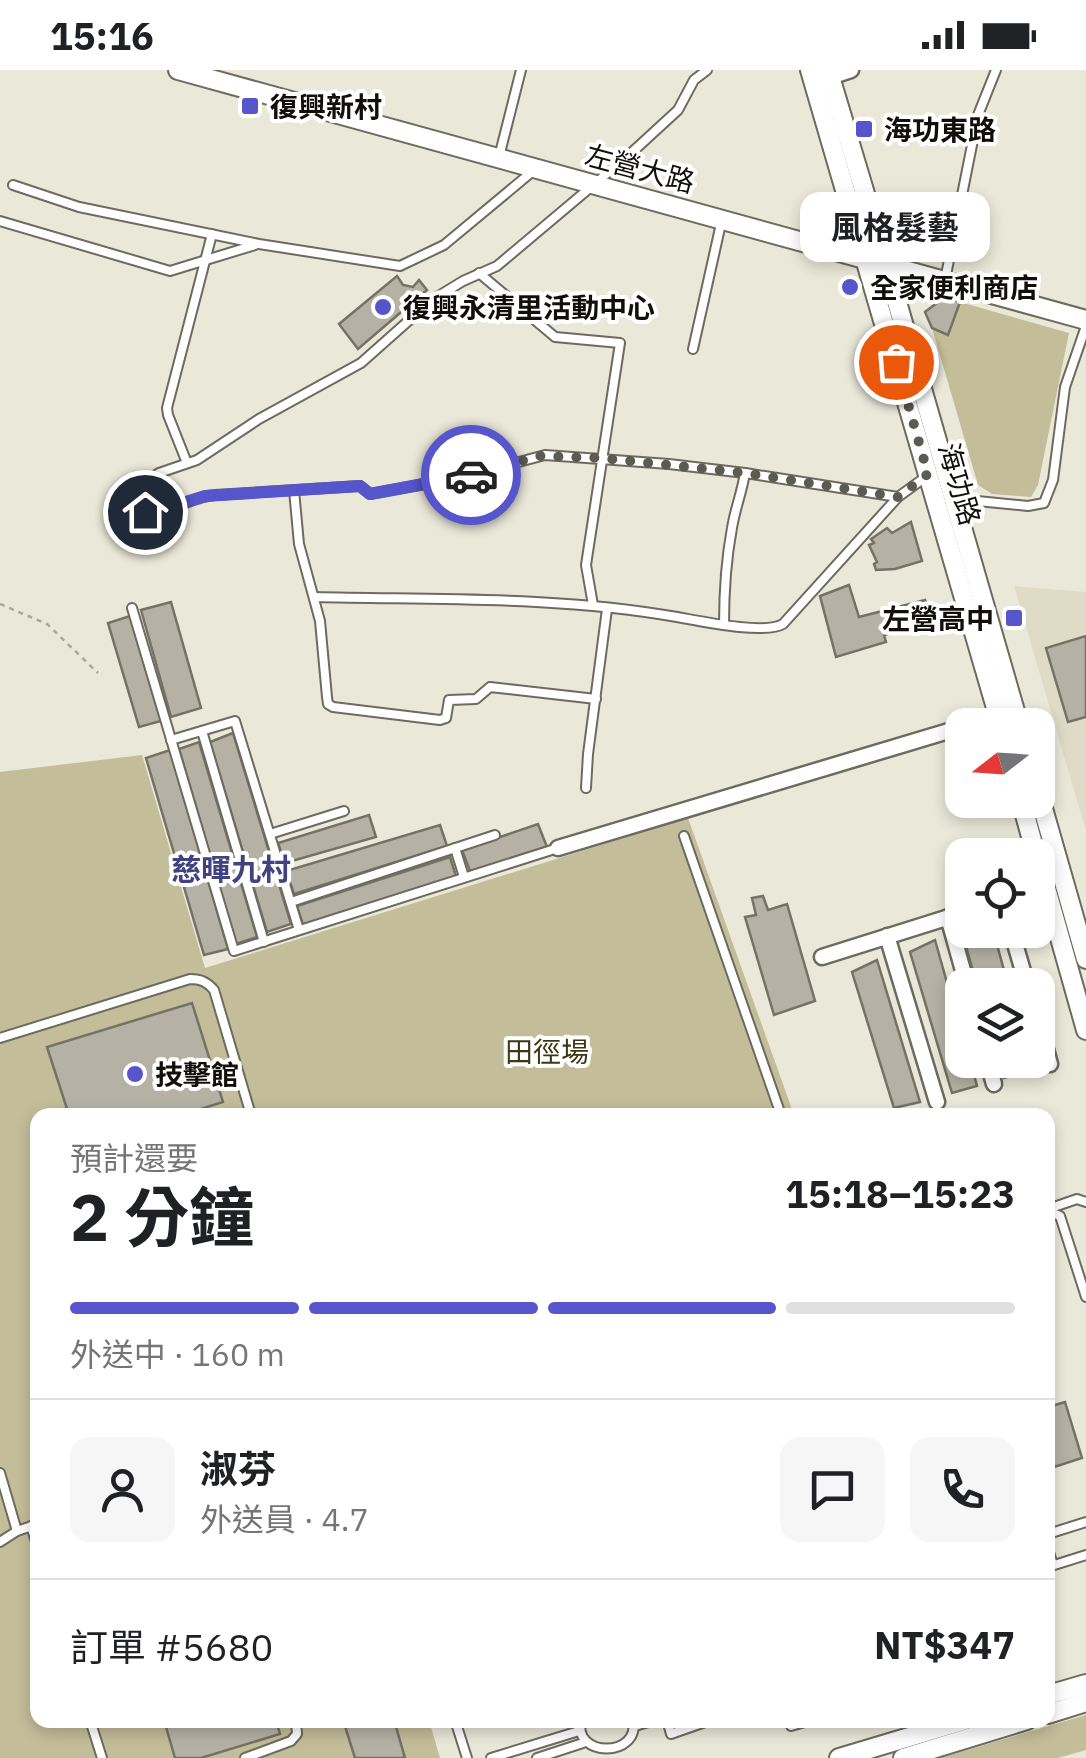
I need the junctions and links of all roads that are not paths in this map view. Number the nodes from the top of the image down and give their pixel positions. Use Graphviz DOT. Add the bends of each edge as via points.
graph roads {
  1 [pos="178,70"];
  2 [pos="522,70"];
  3 [pos="706,70"];
  4 [pos="851,70"];
  5 [pos="996,70"];
  6 [pos="820,75"];
  7 [pos="498,157"];
  8 [pos="536,168"];
  9 [pos="593,183"];
  10 [pos="13,186"];
  11 [pos="722,219"];
  12 [pos="0,221"];
  13 [pos="212,234"];
  14 [pos="259,244"];
  15 [pos="866,258"];
  16 [pos="206,260"];
  17 [pos="886,264"];
  18 [pos="479,274"];
  19 [pos="945,280"];
  20 [pos="1086,323"];
  21 [pos="693,350"];
  22 [pos="601,458"];
  23 [pos="187,463"];
  24 [pos="937,472"];
  25 [pos="745,473"];
  26 [pos="294,490"];
  27 [pos="898,497"];
  28 [pos="945,501"];
  29 [pos="315,597"];
  30 [pos="592,604"];
  31 [pos="132,608"];
  32 [pos="607,608"];
  33 [pos="724,625"];
  34 [pos="596,698"];
  35 [pos="1005,708"];
  36 [pos="202,731"];
  37 [pos="945,732"];
  38 [pos="171,740"];
  39 [pos="586,788"];
  40 [pos="344,811"];
  41 [pos="270,834"];
  42 [pos="495,835"];
  43 [pos="684,836"];
  44 [pos="455,848"];
  45 [pos="558,848"];
  46 [pos="464,878"];
  47 [pos="1055,898"];
  48 [pos="290,902"];
  49 [pos="1055,911"];
  50 [pos="945,918"];
  51 [pos="299,930"];
  52 [pos="887,936"];
  53 [pos="264,942"];
  54 [pos="822,957"];
  55 [pos="1086,959"];
  56 [pos="1086,1030"];
  57 [pos="0,1038"];
  58 [pos="992,1078"];
  59 [pos="994,1084"];
  60 [pos="937,1102"];
  61 [pos="249,1108"];
  62 [pos="779,1108"];
  63 [pos="1086,1202"];
  64 [pos="1067,1203"];
  65 [pos="1055,1207"];
  66 [pos="1055,1214"];
  67 [pos="1064,1227"];
  68 [pos="1086,1295"];
  69 [pos="0,1473"];
  70 [pos="1086,1522"];
  71 [pos="30,1526"];
  72 [pos="17,1531"];
  73 [pos="0,1532"];
  74 [pos="1055,1532"];
  75 [pos="0,1542"];
  76 [pos="1086,1555"];
  77 [pos="1055,1564"];
  78 [pos="1086,1684"];
  79 [pos="1055,1694"];
  80 [pos="1086,1702"];
  81 [pos="1055,1712"];
  82 [pos="93,1728"];
  83 [pos="297,1728"];
  84 [pos="458,1728"];
  85 [pos="580,1728"];
  86 [pos="634,1728"];
  87 [pos="926,1728"];
  88 [pos="1001,1728"];
  89 [pos="579,1732"];
  90 [pos="583,1743"];
  91 [pos="881,1752"];
  92 [pos="599,1756"];
  93 [pos="102,1758"];
  94 [pos="245,1758"];
  95 [pos="467,1758"];
  96 [pos="491,1758"];
  97 [pos="537,1758"];
  98 [pos="839,1758"];
  99 [pos="903,1758"];
  1 -- 7 [label="street, 左營大路"];
  2 -- 7 [label="lane"];
  3 -- 9 [label="lane" via="678,110"];
  4 -- 6 [label="street"];
  5 -- 19 [label="lane" via="978,115"];
  6 -- 15 [label="street"];
  6 -- 17 [label="street"];
  7 -- 8 [label="street, 左營大路"];
  8 -- 9 [label="street, 左營大路"];
  8 -- 14 [label="lane" via="444,245 400,266"];
  9 -- 11 [label="street, 左營大路"];
  9 -- 18 [label="lane"];
  10 -- 13 [label="lane"];
  11 -- 15 [label="street, 左營大路"];
  11 -- 21 [label="lane"];
  12 -- 16 [label="lane" via="170,271"];
  13 -- 14 [label="lane"];
  13 -- 16 [label="lane"];
  14 -- 16 [label="lane"];
  15 -- 17 [label="street, 左營大路"];
  15 -- 24 [label="street, 海功路"];
  16 -- 23 [label="lane" via="168,408"];
  17 -- 19 [label="street, 左營大路"];
  17 -- 24 [label="street, 海功路"];
  18 -- 22 [label="lane" via="555,337 620,343"];
  18 -- 23 [label="lane" via="432,300 361,364"];
  19 -- 20 [label="street, 左營大路"];
  20 -- 28 [label="lane" via="1065,387 1044,502"];
  22 -- 25 [label="lane"];
  22 -- 26 [label="lane" via="539,456 370,494 360,486"];
  22 -- 30 [label="lane" via="586,566"];
  23 -- 26 [label="lane" via="144,483 136,509 154,512 205,496"];
  24 -- 27 [label="lane"];
  24 -- 28 [label="street, 海功路"];
  25 -- 27 [label="lane"];
  25 -- 33 [label="lane" via="727,558"];
  26 -- 29 [label="lane" via="298,544"];
  27 -- 33 [label="lane" via="778,628"];
  28 -- 35 [label="street, 海功路"];
  29 -- 30 [label="lane"];
  29 -- 34 [label="lane" via="332,707 440,720 449,700 476,699 490,687"];
  30 -- 32 [label="lane"];
  31 -- 38 [label="lane"];
  32 -- 33 [label="lane"];
  32 -- 34 [label="lane"];
  34 -- 39 [label="lane"];
  36 -- 38 [label="lane"];
  36 -- 41 [label="lane" via="236,720"];
  36 -- 53 [label="lane"];
  37 -- 45 [label="street"];
  38 -- 53 [label="lane" via="234,951"];
  40 -- 41 [label="lane"];
  41 -- 48 [label="lane"];
  42 -- 44 [label="lane"];
  43 -- 62 [label="lane"];
  44 -- 46 [label="lane"];
  44 -- 48 [label="lane"];
  45 -- 46 [label="lane"];
  46 -- 51 [label="lane"];
  47 -- 55 [label="street"];
  48 -- 51 [label="lane"];
  49 -- 56 [label="street"];
  50 -- 52 [label="street"];
  51 -- 53 [label="lane"];
  52 -- 54 [label="street"];
  52 -- 60 [label="street"];
  57 -- 61 [label="lane" via="198,979 214,990"];
  58 -- 59 [label="street"];
  63 -- 64 [label="lane"];
  64 -- 65 [label="lane"];
  64 -- 67 [label="lane"];
  66 -- 67 [label="lane"];
  67 -- 68 [label="lane"];
  69 -- 72 [label="lane"];
  70 -- 74 [label="lane"];
  71 -- 72 [label="lane"];
  72 -- 73 [label="lane"];
  72 -- 75 [label="lane"];
  76 -- 77 [label="lane"];
  78 -- 79 [label="street"];
  80 -- 81 [label="street"];
  82 -- 93 [label="lane"];
  83 -- 94 [label="lane" via="292,1742"];
  84 -- 95 [label="lane"];
  85 -- 89 [label="lane"];
  86 -- 92 [label="lane" via="625,1751"];
  87 -- 91 [label="street"];
  88 -- 99 [label="street"];
  89 -- 90 [label="lane"];
  89 -- 96 [label="lane"];
  90 -- 92 [label="lane"];
  90 -- 97 [label="lane"];
  91 -- 98 [label="street"];
}
